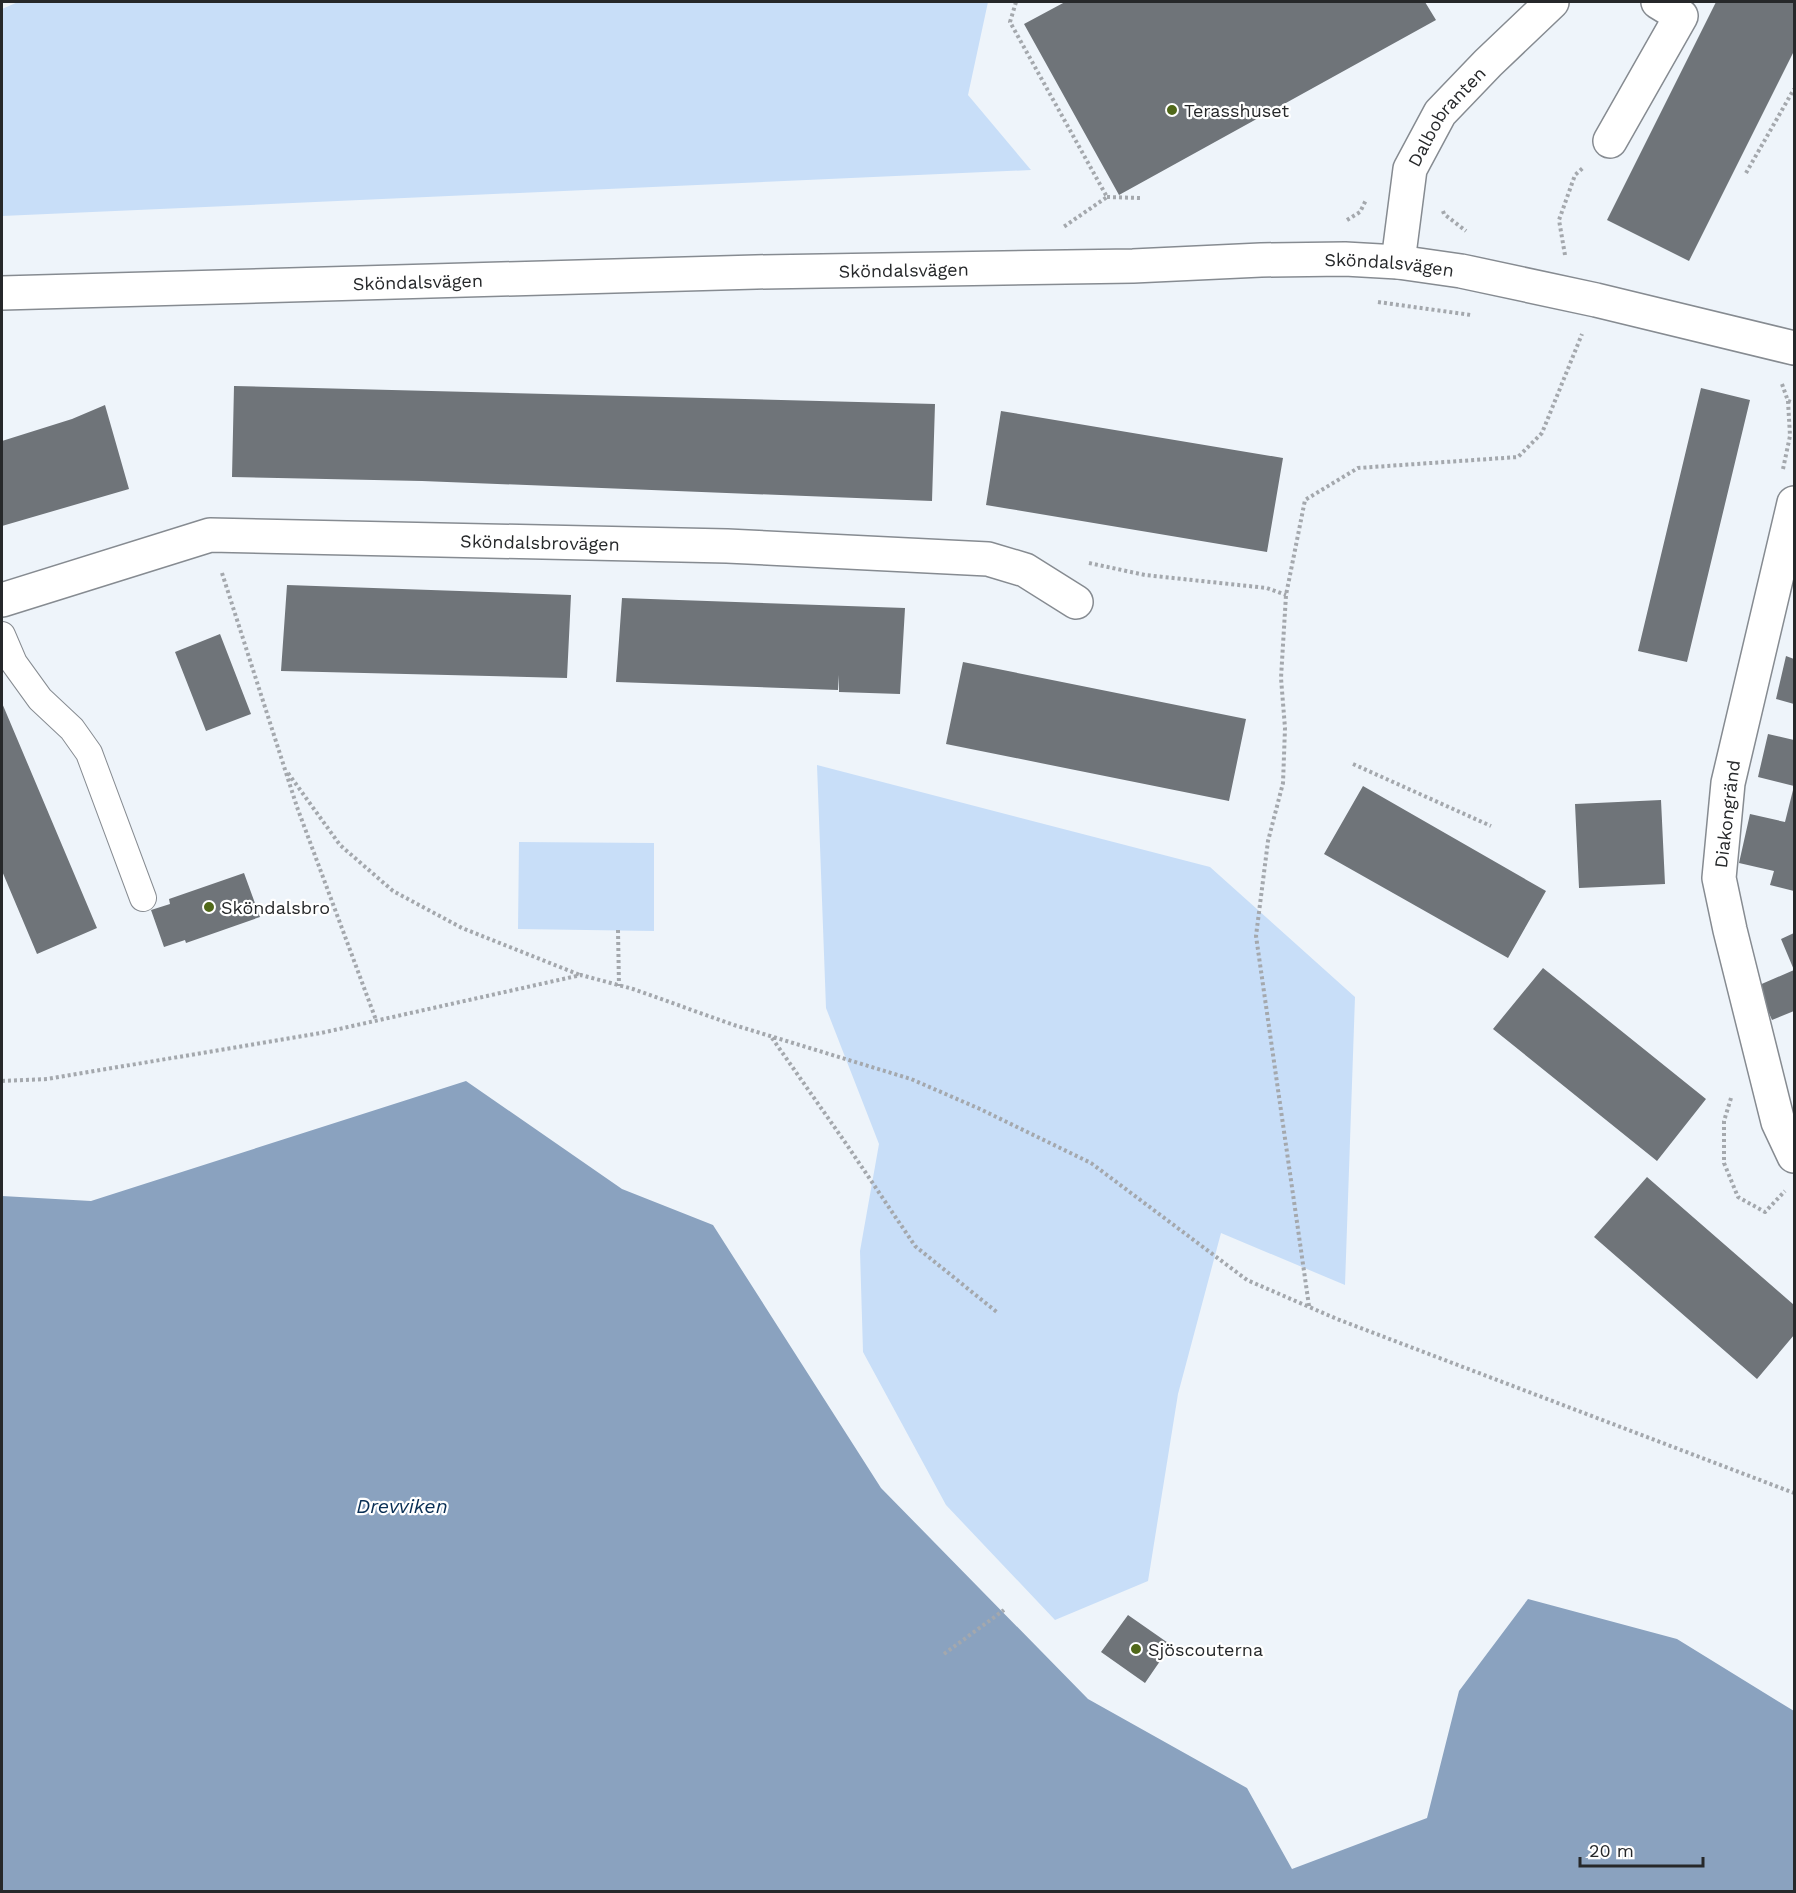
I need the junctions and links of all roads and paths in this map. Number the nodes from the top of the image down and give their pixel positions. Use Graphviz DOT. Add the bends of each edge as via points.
graph roads {
  1 [pos="1016,2"];
  2 [pos="1552,2"];
  3 [pos="1676,6"];
  4 [pos="1794,89"];
  5 [pos="1610,141"];
  6 [pos="1746,173"];
  7 [pos="1370,192"];
  8 [pos="1107,197"];
  9 [pos="1140,198"];
  10 [pos="1442,204"];
  11 [pos="1346,220"];
  12 [pos="1058,231"];
  13 [pos="1475,233"];
  14 [pos="1554,253"];
  15 [pos="1398,262"];
  16 [pos="2,293"];
  17 [pos="1596,300"];
  18 [pos="1374,301"];
  19 [pos="1478,316"];
  20 [pos="1570,333"];
  21 [pos="1592,334"];
  22 [pos="1581,336"];
  23 [pos="1794,348"];
  24 [pos="1780,379"];
  25 [pos="1794,403"];
  26 [pos="1794,503"];
  27 [pos="210,535"];
  28 [pos="2,600"];
  29 [pos="1076,602"];
  30 [pos="2,635"];
  31 [pos="1353,764"];
  32 [pos="285,770"];
  33 [pos="1491,826"];
  34 [pos="143,898"];
  35 [pos="618,930"];
  36 [pos="581,975"];
  37 [pos="619,986"];
  38 [pos="376,1020"];
  39 [pos="772,1037"];
  40 [pos="2,1081"];
  41 [pos="1794,1156"];
  42 [pos="1309,1307"];
  43 [pos="998,1313"];
  44 [pos="1794,1493"];
  45 [pos="1004,1610"];
  46 [pos="944,1654"];
  1 -- 8 [label="path" via="1010,22"];
  2 -- 15 [label="street, Dalbobranten" via="1440,113 1410,169"];
  3 -- 5 [label="street"];
  4 -- 6 [label="path"];
  5 -- 14 [label="path" via="1575,175 1559,220 1566,256"];
  7 -- 11 [label="path" via="1360,212"];
  8 -- 9 [label="path"];
  8 -- 12 [label="path"];
  10 -- 13 [label="path" via="1444,214 1463,230"];
  15 -- 16 [label="street, Sköndalsvägen" via="1261,260"];
  15 -- 17 [label="street, Sköndalsvägen" via="1461,271"];
  17 -- 22 [label="path"];
  17 -- 23 [label="street, Sköndalsvägen"];
  18 -- 19 [label="path"];
  20 -- 22 [label="path"];
  21 -- 22 [label="path"];
  22 -- 42 [label="path" via="1542,433 1518,457 1358,468 1305,500 1286,595 1281,678 1285,728 1283,783 1268,841 1256,936"];
  24 -- 25 [label="path" via="1788,401"];
  26 -- 41 [label="street, Diakongränd" via="1728,783 1719,878 1778,1122"];
  27 -- 28 [label="street, Sköndalsbrovägen"];
  27 -- 29 [label="street, Sköndalsbrovägen" via="727,546 988,559 1025,570"];
  27 -- 32 [label="path"];
  30 -- 34 [label="lane" via="14,663 40,699 72,729 89,753"];
  31 -- 33 [label="path"];
  32 -- 36 [label="path" via="340,845 393,891 462,928"];
  32 -- 38 [label="path"];
  35 -- 37 [label="path"];
  36 -- 37 [label="path"];
  36 -- 38 [label="path"];
  37 -- 39 [label="path"];
  38 -- 40 [label="path" via="152,1063 47,1079"];
  39 -- 42 [label="path" via="911,1079 1091,1163 1247,1280"];
  39 -- 43 [label="path" via="915,1246"];
  42 -- 44 [label="path"];
  45 -- 46 [label="path"];
}
